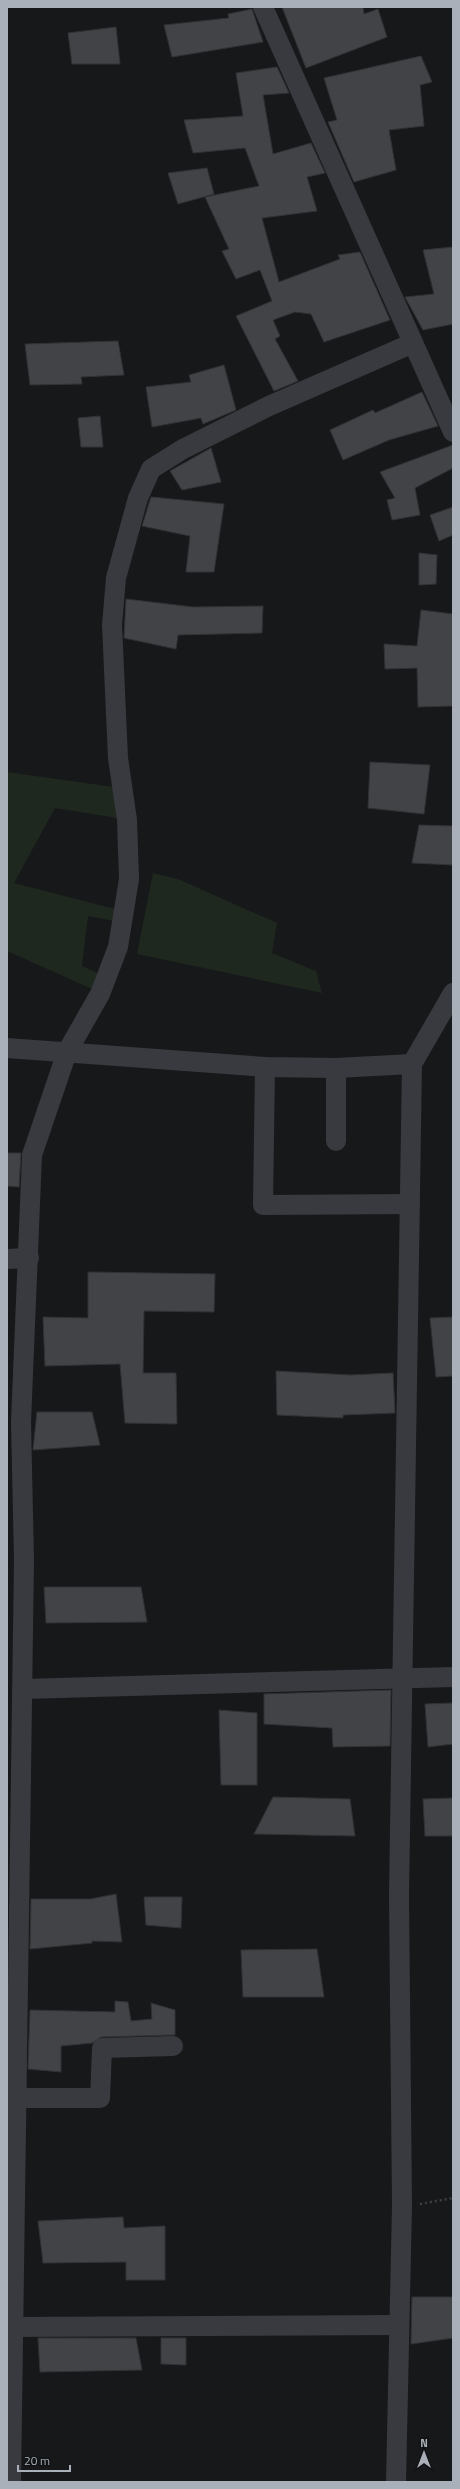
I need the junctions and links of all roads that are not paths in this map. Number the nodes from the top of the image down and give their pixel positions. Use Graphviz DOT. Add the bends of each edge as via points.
graph roads {
  1 [pos="263,7"];
  2 [pos="413,343"];
  3 [pos="453,432"];
  4 [pos="453,993"];
  5 [pos="448,1012"];
  6 [pos="7,1048"];
  7 [pos="67,1052"];
  8 [pos="412,1064"];
  9 [pos="265,1068"];
  10 [pos="336,1068"];
  11 [pos="336,1141"];
  12 [pos="410,1204"];
  13 [pos="29,1258"];
  14 [pos="7,1259"];
  15 [pos="453,1677"];
  16 [pos="402,1679"];
  17 [pos="22,1689"];
  18 [pos="14,1787"];
  19 [pos="173,2046"];
  20 [pos="16,2098"];
  21 [pos="399,2325"];
  22 [pos="13,2327"];
  23 [pos="11,2482"];
  24 [pos="396,2482"];
  1 -- 2 [label="street"];
  2 -- 3 [label="street"];
  2 -- 7 [label="street" via="269,406 183,448 151,469 138,498 116,578 112,625 118,758 127,820 129,879 118,947 100,994"];
  4 -- 5 [label="street"];
  5 -- 8 [label="street"];
  6 -- 7 [label="street"];
  7 -- 9 [label="street"];
  7 -- 13 [label="street" via="32,1155"];
  8 -- 10 [label="street"];
  8 -- 12 [label="street"];
  9 -- 10 [label="street"];
  9 -- 12 [label="street" via="263,1205"];
  10 -- 11 [label="street"];
  12 -- 16 [label="street"];
  13 -- 14 [label="street"];
  13 -- 17 [label="street" via="22,1422"];
  15 -- 16 [label="street"];
  16 -- 17 [label="street"];
  16 -- 21 [label="street" via="399,1895 402,2206"];
  17 -- 18 [label="street"];
  18 -- 20 [label="street"];
  19 -- 20 [label="street" via="102,2048 100,2098"];
  20 -- 22 [label="street"];
  21 -- 22 [label="street"];
  21 -- 24 [label="street"];
  22 -- 23 [label="street"];
}
